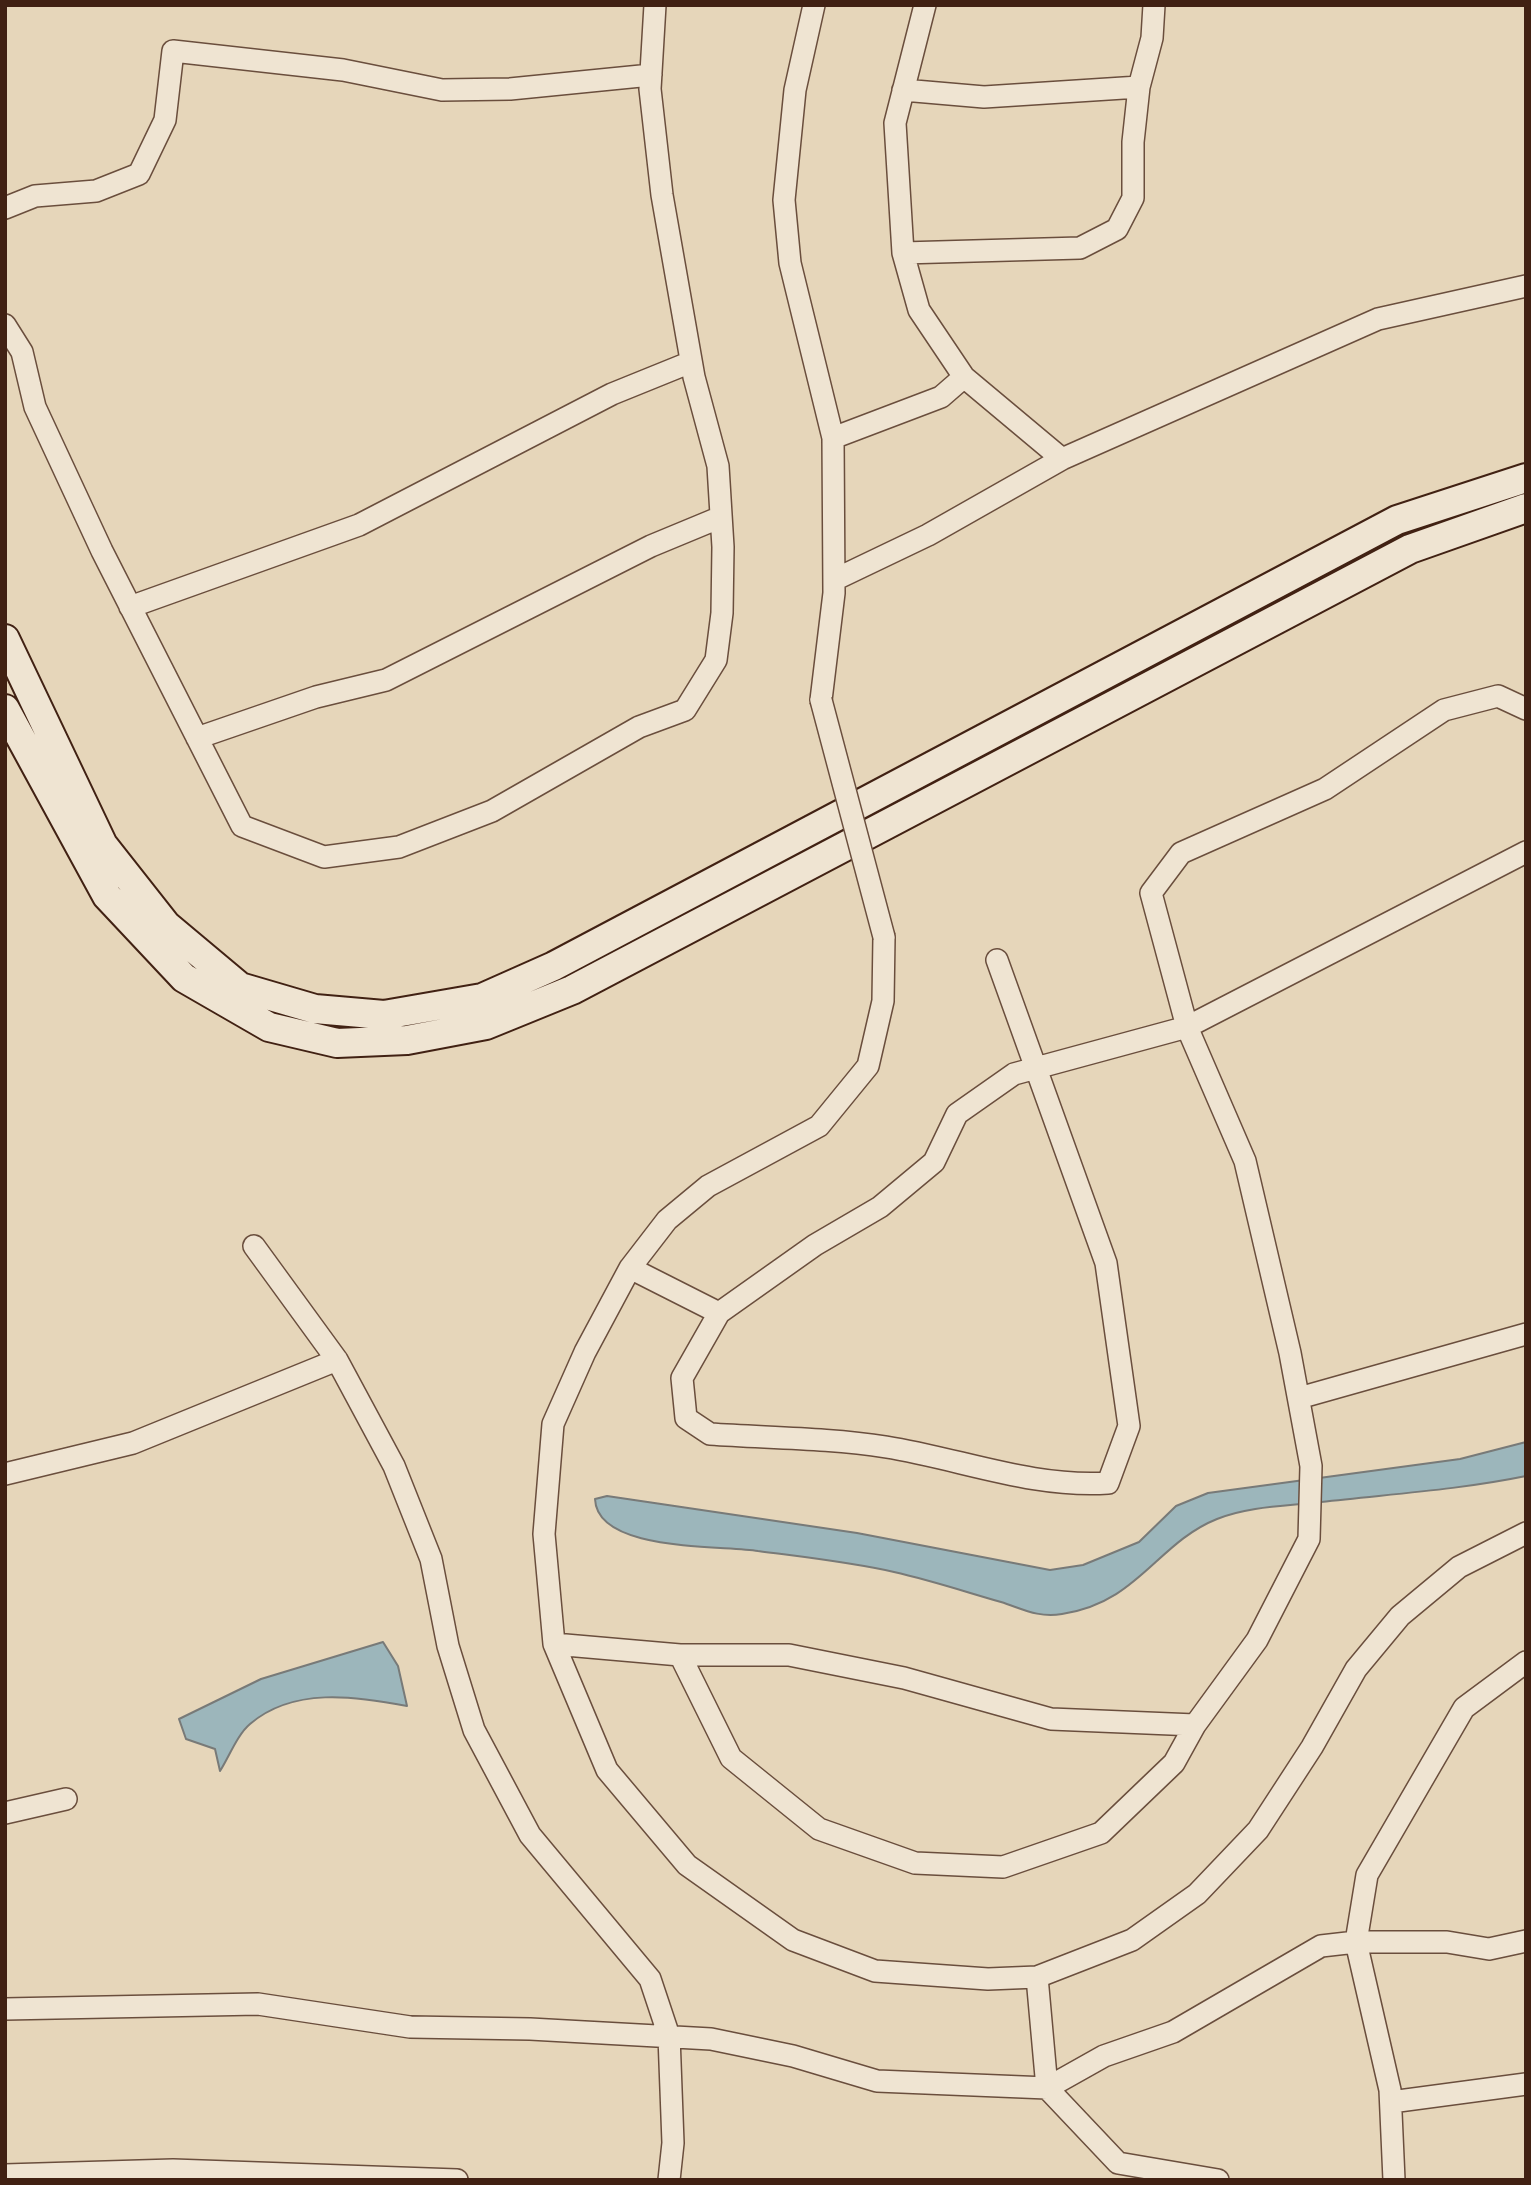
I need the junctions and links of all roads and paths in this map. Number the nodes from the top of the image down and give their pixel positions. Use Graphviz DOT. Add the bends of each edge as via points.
graph roads {
  1 [pos="655,5"];
  2 [pos="814,5"];
  3 [pos="925,5"];
  4 [pos="1154,5"];
  5 [pos="651,75"];
  6 [pos="1139,87"];
  7 [pos="903,90"];
  8 [pos="5,208"];
  9 [pos="903,253"];
  10 [pos="1526,286"];
  11 [pos="5,325"];
  12 [pos="691,362"];
  13 [pos="964,377"];
  14 [pos="833,438"];
  15 [pos="1062,459"];
  16 [pos="1526,478"];
  17 [pos="1526,508"];
  18 [pos="721,517"];
  19 [pos="834,580"];
  20 [pos="130,607"];
  21 [pos="5,639"];
  22 [pos="5,709"];
  23 [pos="1526,709"];
  24 [pos="197,738"];
  25 [pos="1526,852"];
  26 [pos="997,960"];
  27 [pos="1187,1027"];
  28 [pos="1034,1069"];
  29 [pos="254,1246"];
  30 [pos="630,1268"];
  31 [pos="719,1313"];
  32 [pos="1526,1334"];
  33 [pos="337,1360"];
  34 [pos="1299,1398"];
  35 [pos="5,1474"];
  36 [pos="1526,1533"];
  37 [pos="554,1644"];
  38 [pos="680,1656"];
  39 [pos="1526,1662"];
  40 [pos="1195,1725"];
  41 [pos="66,1799"];
  42 [pos="5,1814"];
  43 [pos="1526,1941"];
  44 [pos="1356,1942"];
  45 [pos="1037,1977"];
  46 [pos="5,2010"];
  47 [pos="670,2036"];
  48 [pos="1526,2084"];
  49 [pos="1047,2088"];
  50 [pos="1391,2102"];
  51 [pos="5,2175"];
  52 [pos="457,2180"];
  53 [pos="669,2180"];
  54 [pos="1218,2180"];
  55 [pos="1394,2180"];
  1 -- 5 [label="street"];
  2 -- 14 [label="street" via="795,90 784,200 790,263"];
  3 -- 7 [label="street"];
  4 -- 6 [label="street" via="1152,38"];
  5 -- 8 [label="street" via="510,89 442,90 343,70 173,51 165,120 139,174 96,191 35,196"];
  5 -- 12 [label="street" via="662,195"];
  6 -- 7 [label="street" via="984,97"];
  6 -- 9 [label="street" via="1133,198 1117,229 1080,248"];
  7 -- 9 [label="street" via="895,123"];
  9 -- 13 [label="street" via="919,310"];
  10 -- 15 [label="street" via="1378,319"];
  11 -- 20 [label="street" via="22,352 35,407"];
  12 -- 18 [label="street" via="718,466"];
  12 -- 20 [label="street" via="601,399 359,525"];
  13 -- 14 [label="street" via="941,397"];
  13 -- 15 [label="street"];
  14 -- 19 [label="street"];
  15 -- 19 [label="street" via="928,535"];
  16 -- 21 [label="street" via="1397,520 554,966 482,998 384,1015 315,1009 240,987 166,925 103,845"];
  17 -- 22 [label="street" via="1410,549 572,990 486,1026 407,1040 337,1043 269,1027 184,978 107,896"];
  18 -- 24 [label="street" via="651,546 386,680 316,697"];
  18 -- 24 [label="street" via="722,613 716,660 685,710 639,727 492,811 399,847 324,857 242,826"];
  19 -- 30 [label="street, bridge" via="821,700 884,937 883,1001 868,1066 819,1126 708,1186 667,1220"];
  20 -- 24 [label="street"];
  23 -- 27 [label="street" via="1498,696 1444,710 1325,789 1181,853 1152,892"];
  25 -- 27 [label="street"];
  26 -- 28 [label="street"];
  27 -- 28 [label="street"];
  27 -- 34 [label="street" via="1245,1161"];
  28 -- 31 [label="street" via="1014,1074 957,1114 934,1162 880,1207 815,1245"];
  28 -- 31 [label="street" via="1106,1263 1129,1426 1108,1483 1077,1485 1006,1475 887,1447 710,1433 686,1418 682,1378"];
  29 -- 33 [label="street"];
  30 -- 31 [label="street"];
  30 -- 37 [label="street" via="584,1352 553,1424 544,1534"];
  32 -- 34 [label="street"];
  33 -- 35 [label="street" via="134,1443"];
  33 -- 47 [label="street" via="394,1466 431,1559 448,1646 474,1730 530,1835 650,1979"];
  34 -- 40 [label="street" via="1311,1466 1309,1539 1257,1640"];
  36 -- 45 [label="street" via="1460,1567 1400,1616 1356,1669 1258,1830 1197,1894 1132,1940"];
  37 -- 38 [label="street"];
  37 -- 45 [label="street" via="607,1770 687,1865 793,1940 875,1971 988,1979"];
  38 -- 40 [label="street" via="789,1656 904,1678 1051,1719"];
  38 -- 40 [label="street" via="731,1758 819,1829 915,1863 1003,1867 1101,1833 1174,1763"];
  39 -- 44 [label="street" via="1464,1708 1367,1875"];
  41 -- 42 [label="street"];
  43 -- 44 [label="street" via="1489,1949 1447,1942"];
  44 -- 49 [label="street" via="1321,1945 1173,2032 1104,2056"];
  44 -- 50 [label="street"];
  45 -- 49 [label="street"];
  46 -- 47 [label="street" via="258,2004 410,2027"];
  47 -- 49 [label="street" via="711,2039 793,2056 877,2081"];
  47 -- 53 [label="street" via="673,2143"];
  48 -- 50 [label="street"];
  49 -- 54 [label="street" via="1118,2164"];
  50 -- 55 [label="street"];
  51 -- 52 [label="street" via="173,2170"];
}
